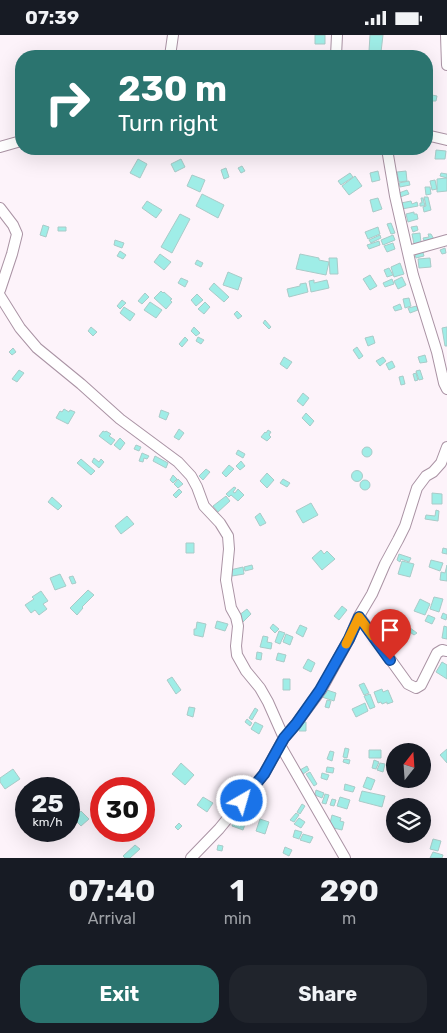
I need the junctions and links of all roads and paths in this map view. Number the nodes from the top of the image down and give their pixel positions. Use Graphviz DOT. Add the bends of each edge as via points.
graph roads {
  1 [pos="172,35"];
  2 [pos="337,35"];
  3 [pos="446,35"];
  4 [pos="171,50"];
  5 [pos="336,50"];
  6 [pos="447,65"];
  7 [pos="433,136"];
  8 [pos="446,137"];
  9 [pos="15,143"];
  10 [pos="0,147"];
  11 [pos="388,155"];
  12 [pos="0,208"];
  13 [pos="447,240"];
  14 [pos="408,251"];
  15 [pos="0,290"];
  16 [pos="0,296"];
  17 [pos="446,384"];
  18 [pos="447,447"];
  19 [pos="359,617"];
  20 [pos="447,651"];
  21 [pos="282,742"];
  22 [pos="191,858"];
  23 [pos="345,858"];
  1 -- 4 [label="street"];
  2 -- 5 [label="street"];
  3 -- 6 [label="street"];
  7 -- 8 [label="street"];
  9 -- 10 [label="street"];
  11 -- 14 [label="street"];
  12 -- 15 [label="street" via="17,234"];
  13 -- 14 [label="street"];
  14 -- 17 [label="street"];
  16 -- 21 [label="street" via="37,348 191,476 204,506 228,536 230,549 226,580 238,626 237,655 268,702"];
  18 -- 19 [label="street" via="441,463 417,488 405,526"];
  19 -- 20 [label="street" via="413,688 420,685 437,653"];
  19 -- 21 [label="street" via="320,690"];
  21 -- 22 [label="street" via="264,774"];
  21 -- 23 [label="street"];
}
